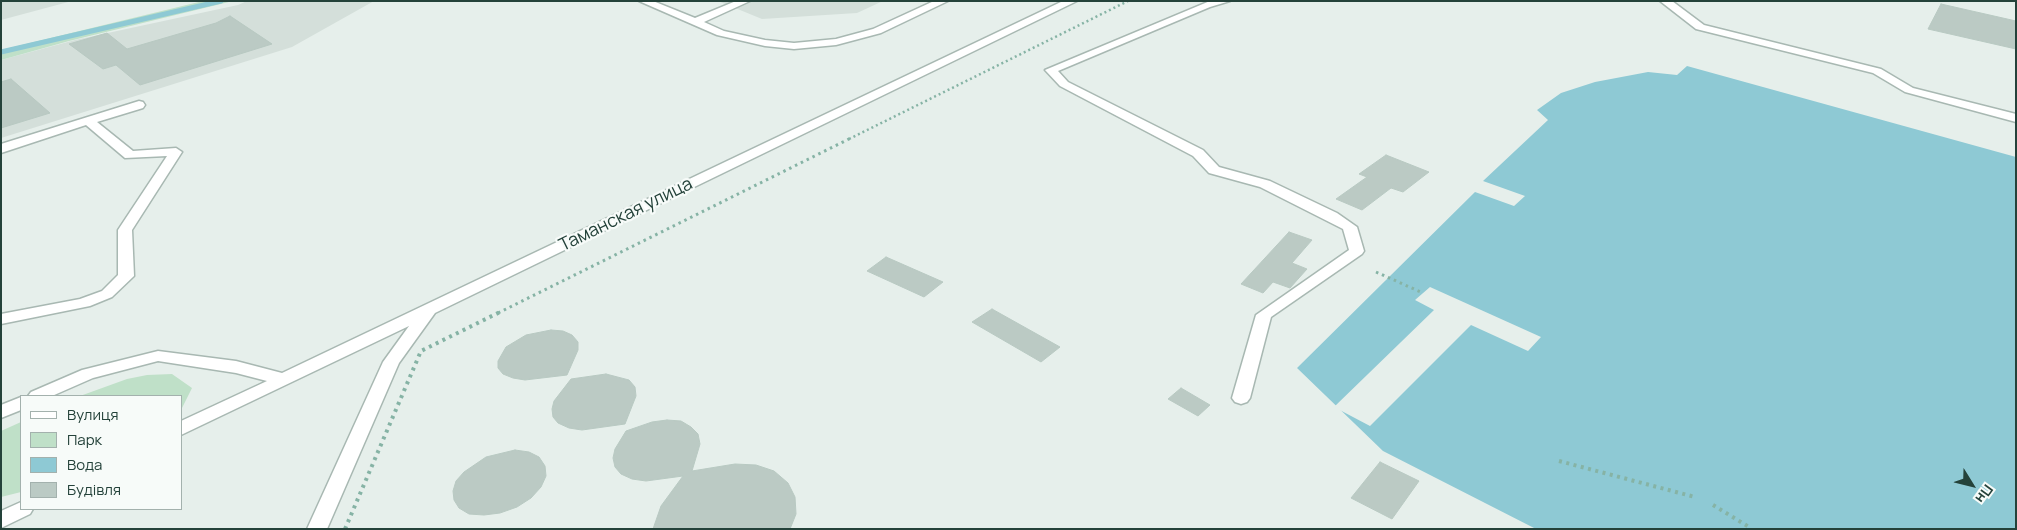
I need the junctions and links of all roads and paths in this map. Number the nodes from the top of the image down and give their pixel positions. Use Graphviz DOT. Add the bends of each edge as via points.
graph roads {
  1 [pos="644,1"];
  2 [pos="745,1"];
  3 [pos="943,1"];
  4 [pos="1072,1"];
  5 [pos="1128,1"];
  6 [pos="1225,1"];
  7 [pos="1665,1"];
  8 [pos="694,22"];
  9 [pos="139,104"];
  10 [pos="2016,118"];
  11 [pos="87,120"];
  12 [pos="1,149"];
  13 [pos="1376,272"];
  14 [pos="1423,293"];
  15 [pos="430,310"];
  16 [pos="1,319"];
  17 [pos="282,380"];
  18 [pos="39,395"];
  19 [pos="1241,398"];
  20 [pos="20,403"];
  21 [pos="1,412"];
  22 [pos="182,430"];
  23 [pos="1559,461"];
  24 [pos="1695,497"];
  25 [pos="1714,505"];
  26 [pos="21,510"];
  27 [pos="1,520"];
  28 [pos="1749,527"];
  29 [pos="317,529"];
  30 [pos="345,529"];
  1 -- 8 [label="street"];
  2 -- 8 [label="street"];
  3 -- 8 [label="street" via="876,31 836,42 794,46 730,35"];
  4 -- 15 [label="street, Таманская улица"];
  5 -- 30 [label="path" via="421,351"];
  6 -- 19 [label="street" via="1208,5 1051,70 1064,84 1198,153 1214,170 1265,184 1350,227 1357,251 1264,315"];
  7 -- 10 [label="street" via="1700,27 1877,72 1908,90"];
  9 -- 11 [label="street"];
  11 -- 12 [label="street"];
  11 -- 16 [label="street" via="130,156 176,152 125,230 126,276 107,294 84,304"];
  13 -- 14 [label="path"];
  15 -- 17 [label="street, Таманская улица"];
  15 -- 29 [label="street" via="391,362"];
  17 -- 18 [label="street" via="236,367 158,356 88,374"];
  17 -- 22 [label="street, Таманская улица"];
  20 -- 21 [label="street"];
  23 -- 24 [label="path"];
  25 -- 28 [label="path"];
  26 -- 27 [label="street"];
}
